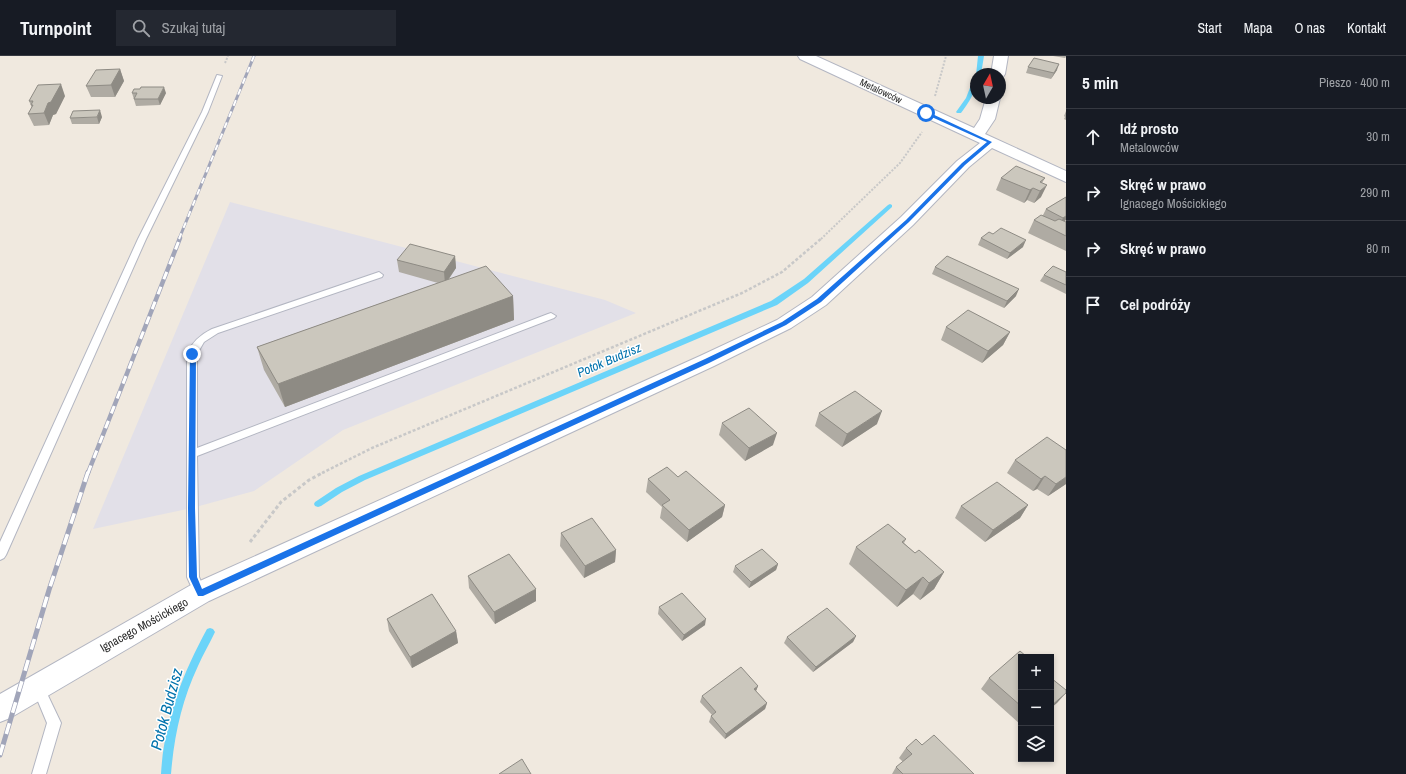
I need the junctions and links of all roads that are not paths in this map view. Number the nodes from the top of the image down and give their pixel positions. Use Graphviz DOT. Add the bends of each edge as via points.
graph roads {
  1 [pos="805,56"];
  2 [pos="1001,56"];
  3 [pos="999,68"];
  4 [pos="219,76"];
  5 [pos="992,104"];
  6 [pos="983,139"];
  7 [pos="1066,177"];
  8 [pos="379,275"];
  9 [pos="551,316"];
  10 [pos="192,454"];
  11 [pos="0,555"];
  12 [pos="200,594"];
  13 [pos="38,687"];
  14 [pos="0,709"];
  15 [pos="38,774"];
  1 -- 6 [label="street, Metalowców"];
  2 -- 3 [label="street"];
  4 -- 11 [label="lane" via="205,112 139,246"];
  5 -- 6 [label="street, Ignacego Mościckiego" via="988,121 983,129"];
  6 -- 7 [label="street, Metalowców"];
  6 -- 12 [label="street, Ignacego Mościckiego" via="963,164 907,221 819,301 784,324"];
  8 -- 10 [label="lane" via="215,331 199,341 192,354"];
  9 -- 10 [label="lane"];
  10 -- 12 [label="lane" via="193,577"];
  12 -- 13 [label="street, Ignacego Mościckiego"];
  13 -- 14 [label="street, Ignacego Mościckiego"];
  13 -- 15 [label="lane" via="54,723"];
}
